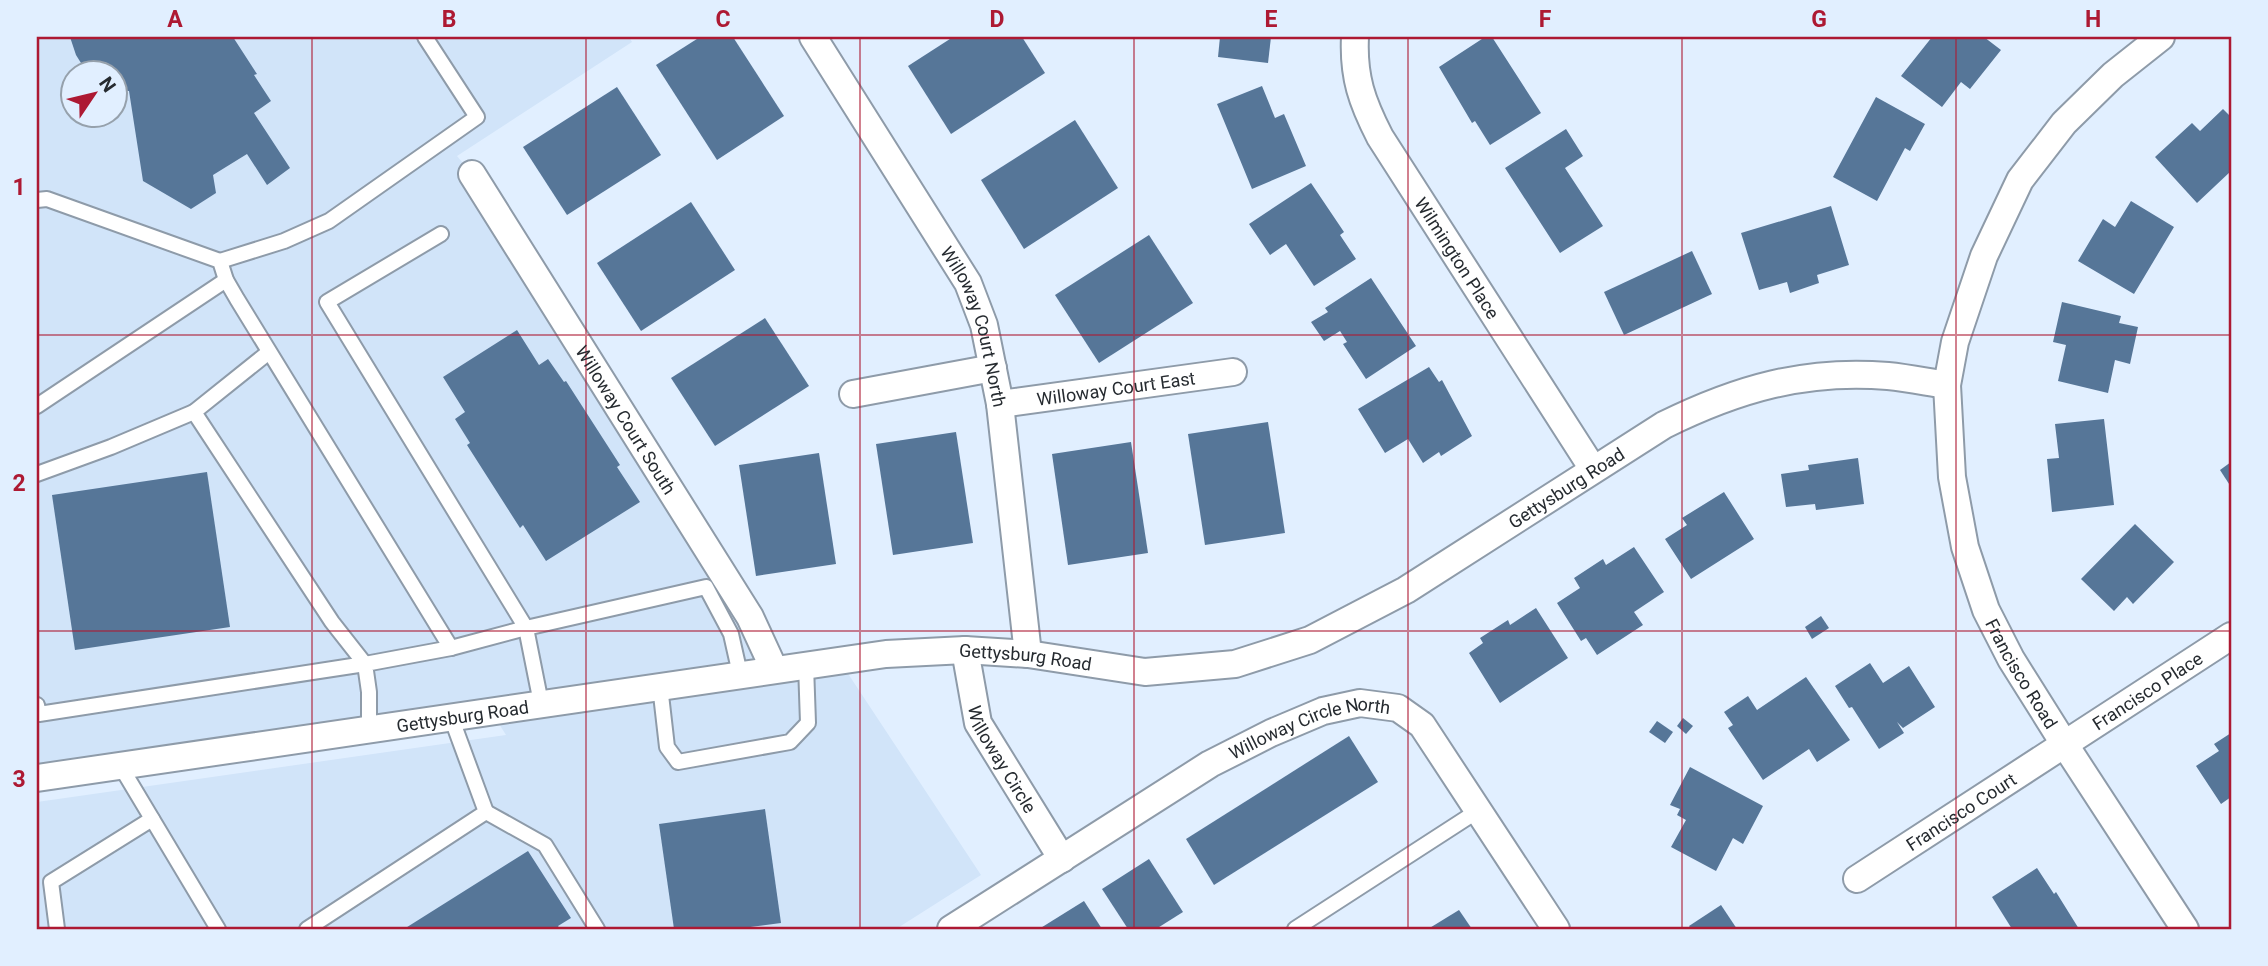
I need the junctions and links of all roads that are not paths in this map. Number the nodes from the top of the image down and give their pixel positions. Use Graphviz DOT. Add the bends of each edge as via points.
graph roads {
  1 [pos="425,37"];
  2 [pos="813,37"];
  3 [pos="1355,37"];
  4 [pos="2161,37"];
  5 [pos="472,174"];
  6 [pos="37,200"];
  7 [pos="441,234"];
  8 [pos="220,261"];
  9 [pos="226,280"];
  10 [pos="269,352"];
  11 [pos="993,368"];
  12 [pos="1233,372"];
  13 [pos="1947,385"];
  14 [pos="853,394"];
  15 [pos="1000,404"];
  16 [pos="37,406"];
  17 [pos="194,412"];
  18 [pos="1593,469"];
  19 [pos="37,474"];
  20 [pos="526,628"];
  21 [pos="2231,636"];
  22 [pos="451,648"];
  23 [pos="965,650"];
  24 [pos="1028,654"];
  25 [pos="365,664"];
  26 [pos="806,664"];
  27 [pos="774,669"];
  28 [pos="740,674"];
  29 [pos="660,686"];
  30 [pos="541,703"];
  31 [pos="37,705"];
  32 [pos="451,717"];
  33 [pos="369,729"];
  34 [pos="2065,745"];
  35 [pos="121,767"];
  36 [pos="37,778"];
  37 [pos="1479,810"];
  38 [pos="486,812"];
  39 [pos="152,819"];
  40 [pos="1062,859"];
  41 [pos="1857,879"];
  42 [pos="57,929"];
  43 [pos="218,929"];
  44 [pos="307,929"];
  45 [pos="597,929"];
  46 [pos="951,929"];
  47 [pos="1295,929"];
  48 [pos="1556,929"];
  49 [pos="2185,929"];
  1 -- 8 [label="lane" via="477,117 329,221"];
  2 -- 11 [label="street, Willoway Court North" via="968,283"];
  3 -- 18 [label="street, Wilmington Place" via="1356,80 1380,137"];
  4 -- 13 [label="street, Francisco Road" via="2064,123 2021,180 1984,256 1955,342"];
  5 -- 27 [label="street, Willoway Court South" via="750,617"];
  6 -- 8 [label="lane" via="60,203"];
  7 -- 20 [label="lane" via="327,302"];
  8 -- 9 [label="lane"];
  9 -- 10 [label="lane"];
  9 -- 16 [label="lane"];
  10 -- 17 [label="lane"];
  10 -- 22 [label="lane"];
  11 -- 14 [label="street"];
  11 -- 15 [label="street, Willoway Court North"];
  12 -- 15 [label="street, Willoway Court East"];
  13 -- 18 [label="street, Gettysburg Road" via="1852,374 1772,383 1699,408"];
  13 -- 34 [label="street, Francisco Road" via="1952,477 1965,547 1986,610"];
  15 -- 24 [label="street, Willoway Court North"];
  17 -- 19 [label="lane"];
  17 -- 25 [label="lane" via="332,622"];
  18 -- 24 [label="street, Gettysburg Road" via="1406,590 1310,640 1235,664 1145,672"];
  20 -- 22 [label="lane"];
  20 -- 28 [label="lane" via="706,587 731,634"];
  20 -- 30 [label="lane"];
  21 -- 34 [label="street, Francisco Place"];
  22 -- 25 [label="lane"];
  23 -- 24 [label="street, Gettysburg Road"];
  23 -- 26 [label="street, Gettysburg Road"];
  23 -- 40 [label="street, Willoway Circle" via="978,723"];
  25 -- 31 [label="lane" via="39,714"];
  25 -- 33 [label="lane"];
  26 -- 27 [label="street, Gettysburg Road"];
  26 -- 29 [label="lane" via="808,723 790,741 678,762 667,747"];
  27 -- 28 [label="street, Gettysburg Road"];
  28 -- 29 [label="street, Gettysburg Road"];
  29 -- 30 [label="street, Gettysburg Road"];
  30 -- 32 [label="street, Gettysburg Road"];
  32 -- 33 [label="street, Gettysburg Road"];
  32 -- 38 [label="lane"];
  33 -- 35 [label="street, Gettysburg Road"];
  34 -- 41 [label="street, Francisco Court"];
  34 -- 49 [label="street, Francisco Road"];
  35 -- 36 [label="street, Gettysburg Road"];
  35 -- 39 [label="lane"];
  37 -- 40 [label="street, Willoway Circle North" via="1422,725 1398,708 1360,703 1323,711 1210,764"];
  37 -- 47 [label="lane"];
  37 -- 48 [label="street, Willoway Circle North"];
  38 -- 44 [label="lane"];
  38 -- 45 [label="lane" via="545,845"];
  39 -- 42 [label="lane" via="51,882"];
  39 -- 43 [label="lane"];
  40 -- 46 [label="street, Willoway Circle North"];
}
